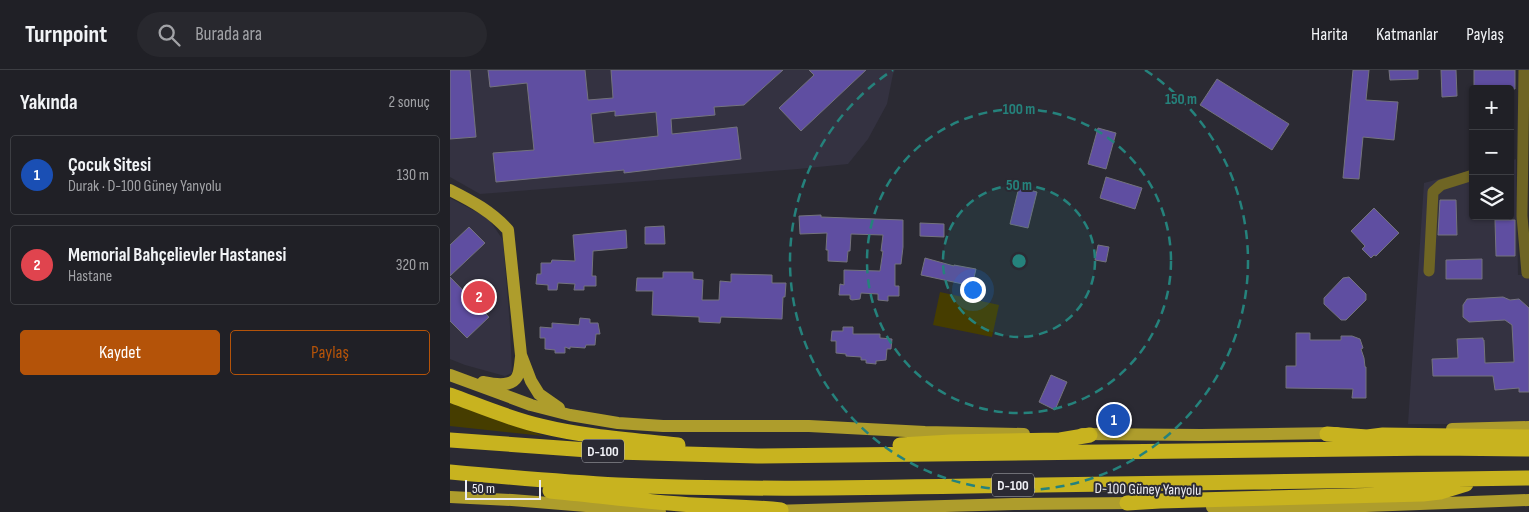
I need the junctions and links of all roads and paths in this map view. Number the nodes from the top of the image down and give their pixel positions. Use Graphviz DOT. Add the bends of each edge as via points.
graph roads {
  1 [pos="1524,70"];
  2 [pos="1522,166"];
  3 [pos="1514,167"];
  4 [pos="1469,176"];
  5 [pos="450,190"];
  6 [pos="1428,271"];
  7 [pos="1529,273"];
  8 [pos="521,355"];
  9 [pos="454,377"];
  10 [pos="450,395"];
  11 [pos="570,415"];
  12 [pos="1529,427"];
  13 [pos="1327,434"];
  14 [pos="1090,435"];
  15 [pos="1529,438"];
  16 [pos="450,440"];
  17 [pos="1529,449"];
  18 [pos="757,456"];
  19 [pos="830,456"];
  20 [pos="450,472"];
  21 [pos="498,476"];
  22 [pos="1529,478"];
  23 [pos="1480,479"];
  24 [pos="450,497"];
  25 [pos="512,500"];
  26 [pos="1529,500"];
  27 [pos="1127,503"];
  28 [pos="450,505"];
  29 [pos="781,510"];
  30 [pos="660,512"];
  31 [pos="765,512"];
  1 -- 2 [label="street"];
  2 -- 3 [label="street"];
  2 -- 7 [label="street" via="1523,246 1526,273"];
  4 -- 6 [label="street" via="1441,185 1434,192"];
  5 -- 8 [label="main road" via="498,218 508,230"];
  8 -- 9 [label="main road" via="518,377 512,383"];
  8 -- 11 [label="main road" via="539,394"];
  9 -- 11 [label="main road" via="531,405"];
  10 -- 18 [label="highway" via="542,427"];
  11 -- 14 [label="main road" via="663,426 809,426"];
  12 -- 13 [label="main road"];
  13 -- 14 [label="main road"];
  13 -- 15 [label="highway"];
  14 -- 19 [label="highway" via="1060,440 864,447"];
  16 -- 18 [label="highway, D-100" via="616,452"];
  17 -- 19 [label="highway, D-100"];
  18 -- 19 [label="highway, D-100"];
  20 -- 21 [label="highway, D-100"];
  21 -- 23 [label="highway, D-100" via="618,485 750,487"];
  21 -- 29 [label="highway" via="551,491"];
  22 -- 23 [label="highway, D-100"];
  23 -- 27 [label="highway" via="1423,494"];
  24 -- 25 [label="main road"];
  25 -- 28 [label="main road"];
  25 -- 30 [label="main road"];
  26 -- 27 [label="main road, D-100 Güney Yanyolu" via="1311,508"];
  27 -- 29 [label="main road, D-100 Güney Yanyolu"];
  29 -- 31 [label="main road, D-100 Güney Yanyolu"];
}
